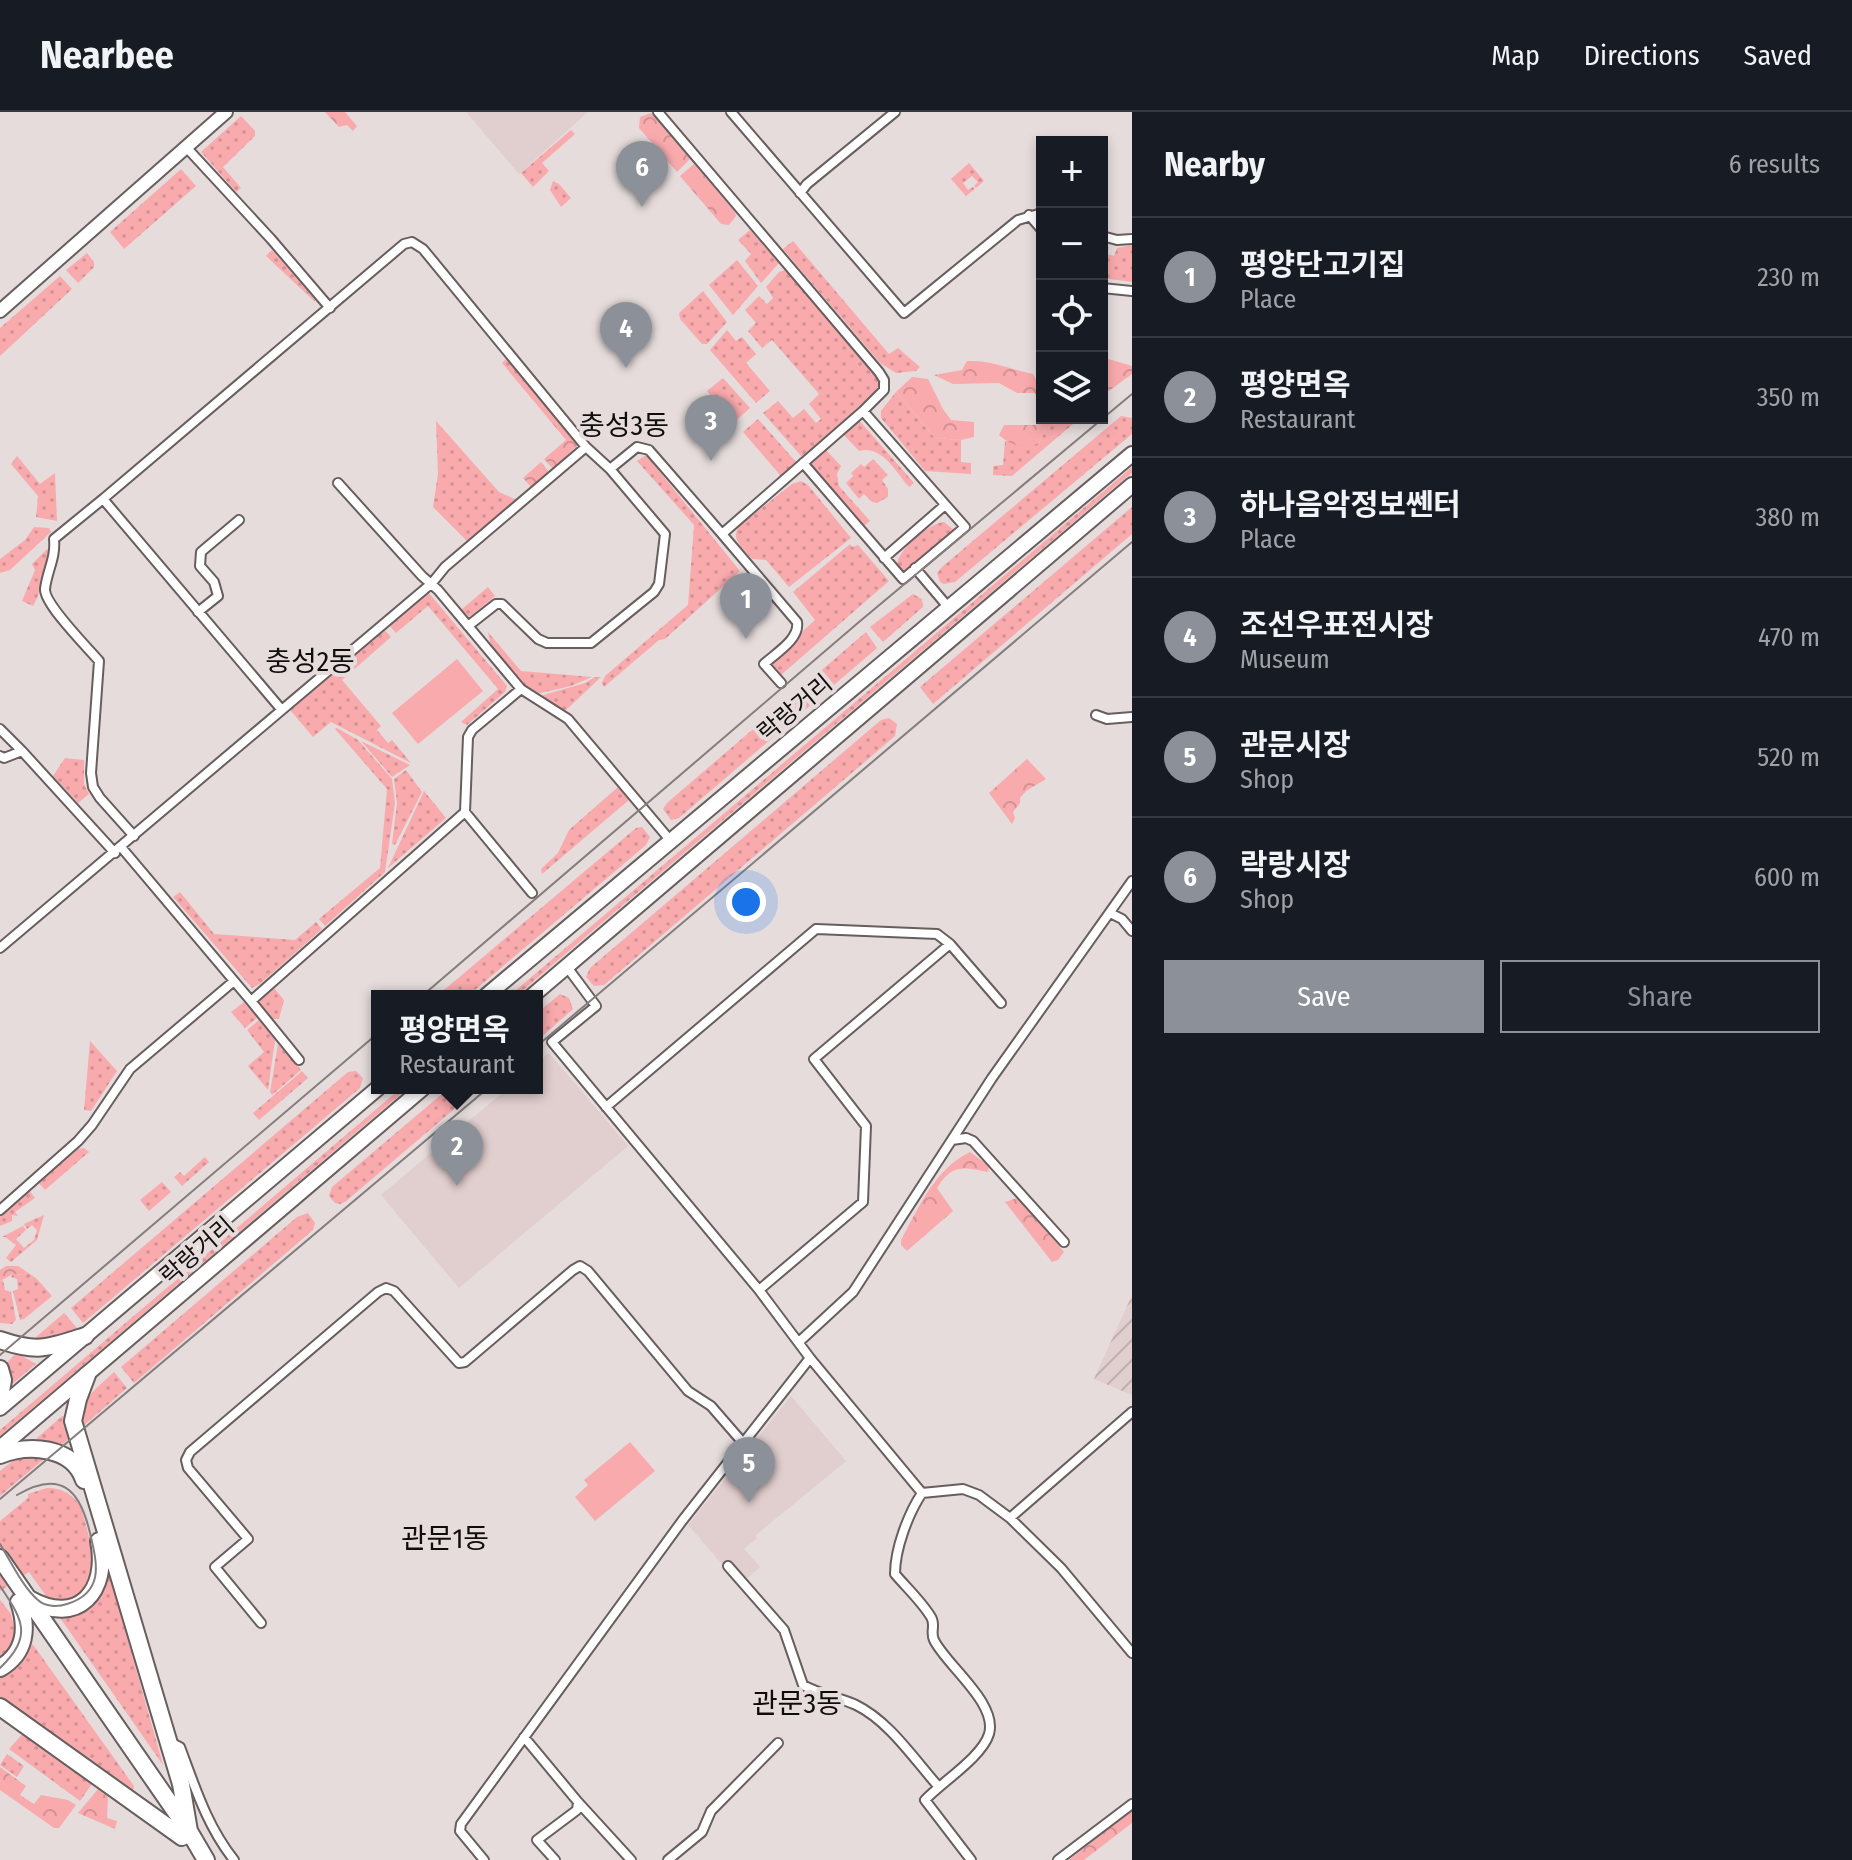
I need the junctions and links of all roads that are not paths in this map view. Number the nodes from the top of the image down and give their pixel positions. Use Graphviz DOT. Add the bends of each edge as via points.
graph roads {
  1 [pos="226,112"];
  2 [pos="658,112"];
  3 [pos="731,112"];
  4 [pos="895,112"];
  5 [pos="186,147"];
  6 [pos="800,193"];
  7 [pos="1036,214"];
  8 [pos="1029,215"];
  9 [pos="1036,223"];
  10 [pos="1108,238"];
  11 [pos="1132,239"];
  12 [pos="1108,289"];
  13 [pos="1132,291"];
  14 [pos="330,308"];
  15 [pos="0,311"];
  16 [pos="863,411"];
  17 [pos="586,447"];
  18 [pos="1132,454"];
  19 [pos="803,463"];
  20 [pos="610,469"];
  21 [pos="338,483"];
  22 [pos="1132,485"];
  23 [pos="103,499"];
  24 [pos="945,505"];
  25 [pos="239,520"];
  26 [pos="722,534"];
  27 [pos="884,558"];
  28 [pos="915,568"];
  29 [pos="432,583"];
  30 [pos="949,608"];
  31 [pos="198,612"];
  32 [pos="468,626"];
  33 [pos="781,683"];
  34 [pos="521,689"];
  35 [pos="281,709"];
  36 [pos="1096,715"];
  37 [pos="1132,717"];
  38 [pos="0,729"];
  39 [pos="22,751"];
  40 [pos="0,756"];
  41 [pos="465,812"];
  42 [pos="134,836"];
  43 [pos="670,840"];
  44 [pos="118,850"];
  45 [pos="1132,881"];
  46 [pos="532,893"];
  47 [pos="1110,913"];
  48 [pos="1132,931"];
  49 [pos="950,944"];
  50 [pos="0,948"];
  51 [pos="567,967"];
  52 [pos="234,981"];
  53 [pos="493,990"];
  54 [pos="539,990"];
  55 [pos="251,1001"];
  56 [pos="1001,1003"];
  57 [pos="299,1060"];
  58 [pos="371,1094"];
  59 [pos="416,1094"];
  60 [pos="606,1107"];
  61 [pos="952,1140"];
  62 [pos="0,1210"];
  63 [pos="1064,1242"];
  64 [pos="759,1290"];
  65 [pos="85,1336"];
  66 [pos="0,1340"];
  67 [pos="800,1341"];
  68 [pos="810,1358"];
  69 [pos="0,1369"];
  70 [pos="87,1375"];
  71 [pos="0,1398"];
  72 [pos="0,1408"];
  73 [pos="1132,1412"];
  74 [pos="744,1444"];
  75 [pos="0,1448"];
  76 [pos="0,1455"];
  77 [pos="922,1493"];
  78 [pos="1010,1518"];
  79 [pos="0,1558"];
  80 [pos="728,1566"];
  81 [pos="0,1574"];
  82 [pos="23,1599"];
  83 [pos="261,1623"];
  84 [pos="1132,1653"];
  85 [pos="0,1668"];
  86 [pos="0,1707"];
  87 [pos="524,1737"];
  88 [pos="168,1741"];
  89 [pos="778,1743"];
  90 [pos="938,1786"];
  91 [pos="578,1802"];
  92 [pos="1132,1804"];
  93 [pos="186,1834"];
  94 [pos="219,1842"];
  95 [pos="201,1858"];
  96 [pos="234,1860"];
  97 [pos="484,1860"];
  98 [pos="555,1860"];
  99 [pos="631,1860"];
  100 [pos="668,1860"];
  101 [pos="971,1860"];
  102 [pos="1058,1860"];
  1 -- 5 [label="main road"];
  2 -- 16 [label="street" via="879,372 884,390"];
  3 -- 6 [label="street"];
  4 -- 6 [label="street"];
  5 -- 14 [label="street"];
  5 -- 15 [label="main road"];
  6 -- 8 [label="street" via="904,313"];
  7 -- 8 [label="street"];
  8 -- 9 [label="street"];
  10 -- 11 [label="street"];
  12 -- 13 [label="street"];
  14 -- 17 [label="street" via="404,244 418,244"];
  14 -- 23 [label="street"];
  16 -- 19 [label="street"];
  16 -- 24 [label="street"];
  17 -- 20 [label="street"];
  17 -- 29 [label="street"];
  18 -- 30 [label="main road, 락랑거리"];
  19 -- 26 [label="street"];
  19 -- 27 [label="street"];
  20 -- 26 [label="street" via="637,447 649,450"];
  20 -- 32 [label="street" via="665,534 654,592 591,643 547,643 502,604"];
  21 -- 29 [label="street"];
  22 -- 51 [label="main road, 락랑거리"];
  23 -- 31 [label="street"];
  23 -- 42 [label="street" via="54,539 45,589 50,603 99,661 93,787"];
  24 -- 27 [label="street"];
  24 -- 28 [label="street" via="965,527"];
  25 -- 31 [label="street" via="201,552 200,566 218,596"];
  26 -- 33 [label="street" via="797,622 794,637 764,664"];
  27 -- 28 [label="street" via="903,579"];
  28 -- 30 [label="street"];
  29 -- 32 [label="street"];
  29 -- 35 [label="street"];
  30 -- 43 [label="main road, 락랑거리"];
  31 -- 35 [label="street"];
  32 -- 34 [label="street"];
  34 -- 41 [label="street" via="468,737"];
  34 -- 43 [label="street" via="568,719"];
  35 -- 42 [label="street"];
  36 -- 37 [label="street"];
  38 -- 39 [label="street"];
  39 -- 40 [label="street"];
  39 -- 44 [label="street"];
  41 -- 46 [label="street"];
  41 -- 55 [label="street"];
  42 -- 44 [label="street"];
  43 -- 53 [label="main road, 락랑거리"];
  44 -- 50 [label="street"];
  44 -- 52 [label="street"];
  45 -- 47 [label="street"];
  47 -- 48 [label="street"];
  47 -- 61 [label="street"];
  49 -- 56 [label="street"];
  49 -- 60 [label="street" via="937,934 816,929"];
  49 -- 64 [label="street" via="814,1059 866,1126 863,1202"];
  51 -- 54 [label="main road, 락랑거리"];
  51 -- 60 [label="street" via="596,1006 552,1042"];
  52 -- 55 [label="street"];
  52 -- 62 [label="street" via="130,1069 78,1141"];
  55 -- 57 [label="street"];
  58 -- 65 [label="main road, 락랑거리"];
  59 -- 70 [label="main road, 락랑거리"];
  60 -- 64 [label="street"];
  61 -- 63 [label="street" via="973,1141"];
  61 -- 67 [label="street" via="853,1292"];
  64 -- 67 [label="street"];
  65 -- 66 [label="highway" via="46,1349"];
  65 -- 72 [label="main road, 락랑거리"];
  67 -- 68 [label="street"];
  68 -- 74 [label="street"];
  68 -- 77 [label="street"];
  69 -- 71 [label="highway"];
  70 -- 75 [label="main road, 락랑거리"];
  70 -- 88 [label="highway" via="73,1421"];
  73 -- 78 [label="street"];
  74 -- 83 [label="street" via="711,1406 688,1391 580,1266 459,1363 386,1288 186,1460 248,1539 215,1567"];
  74 -- 87 [label="street"];
  76 -- 82 [label="highway" via="30,1447 77,1465 102,1552 101,1578 83,1601 57,1610"];
  77 -- 78 [label="street" via="963,1489"];
  77 -- 90 [label="street" via="905,1529 895,1574 932,1618 935,1642 964,1677 990,1723 975,1754"];
  78 -- 84 [label="street" via="1061,1568"];
  79 -- 82 [label="highway"];
  80 -- 90 [label="street" via="784,1630 803,1685 856,1705 880,1722"];
  81 -- 82 [label="highway"];
  82 -- 85 [label="highway" via="23,1640 15,1658"];
  82 -- 93 [label="highway"];
  86 -- 93 [label="highway"];
  87 -- 91 [label="street"];
  87 -- 97 [label="street" via="461,1824 460,1831"];
  88 -- 93 [label="highway" via="181,1784"];
  88 -- 94 [label="street" via="180,1747"];
  89 -- 100 [label="street" via="711,1811 702,1832"];
  90 -- 101 [label="street" via="925,1800"];
  91 -- 98 [label="street" via="577,1810 537,1840"];
  91 -- 99 [label="street"];
  92 -- 102 [label="street"];
  93 -- 95 [label="highway"];
  94 -- 95 [label="street"];
  94 -- 96 [label="street"];
}
